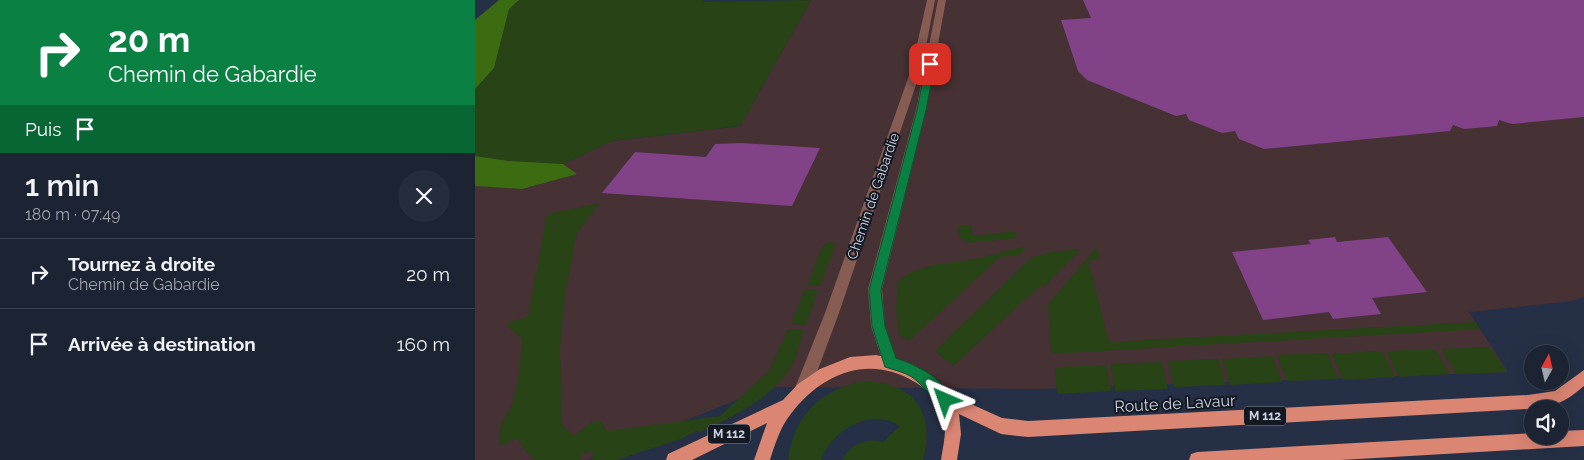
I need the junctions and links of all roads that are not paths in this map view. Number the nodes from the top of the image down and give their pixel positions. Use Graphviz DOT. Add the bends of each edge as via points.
graph roads {
  1 [pos="931,0"];
  2 [pos="942,0"];
  3 [pos="890,362"];
  4 [pos="1584,377"];
  5 [pos="803,388"];
  6 [pos="945,400"];
  7 [pos="784,406"];
  8 [pos="1584,438"];
  9 [pos="674,460"];
  10 [pos="762,460"];
  11 [pos="949,460"];
  12 [pos="1197,460"];
  1 -- 5 [label="street, Chemin de Gabardie" via="917,67"];
  2 -- 3 [label="street, Chemin de Gabardie" via="921,110 875,290 878,326"];
  3 -- 5 [label="main road" via="868,362 835,369"];
  3 -- 6 [label="main road" via="915,372"];
  4 -- 6 [label="main road, Route de Lavaur / M 112" via="1560,396 1528,402 1028,429 1001,426"];
  5 -- 7 [label="main road"];
  6 -- 11 [label="main road" via="952,419"];
  7 -- 9 [label="main road, M 112"];
  7 -- 10 [label="main road" via="770,432"];
  8 -- 12 [label="main road"];
}
